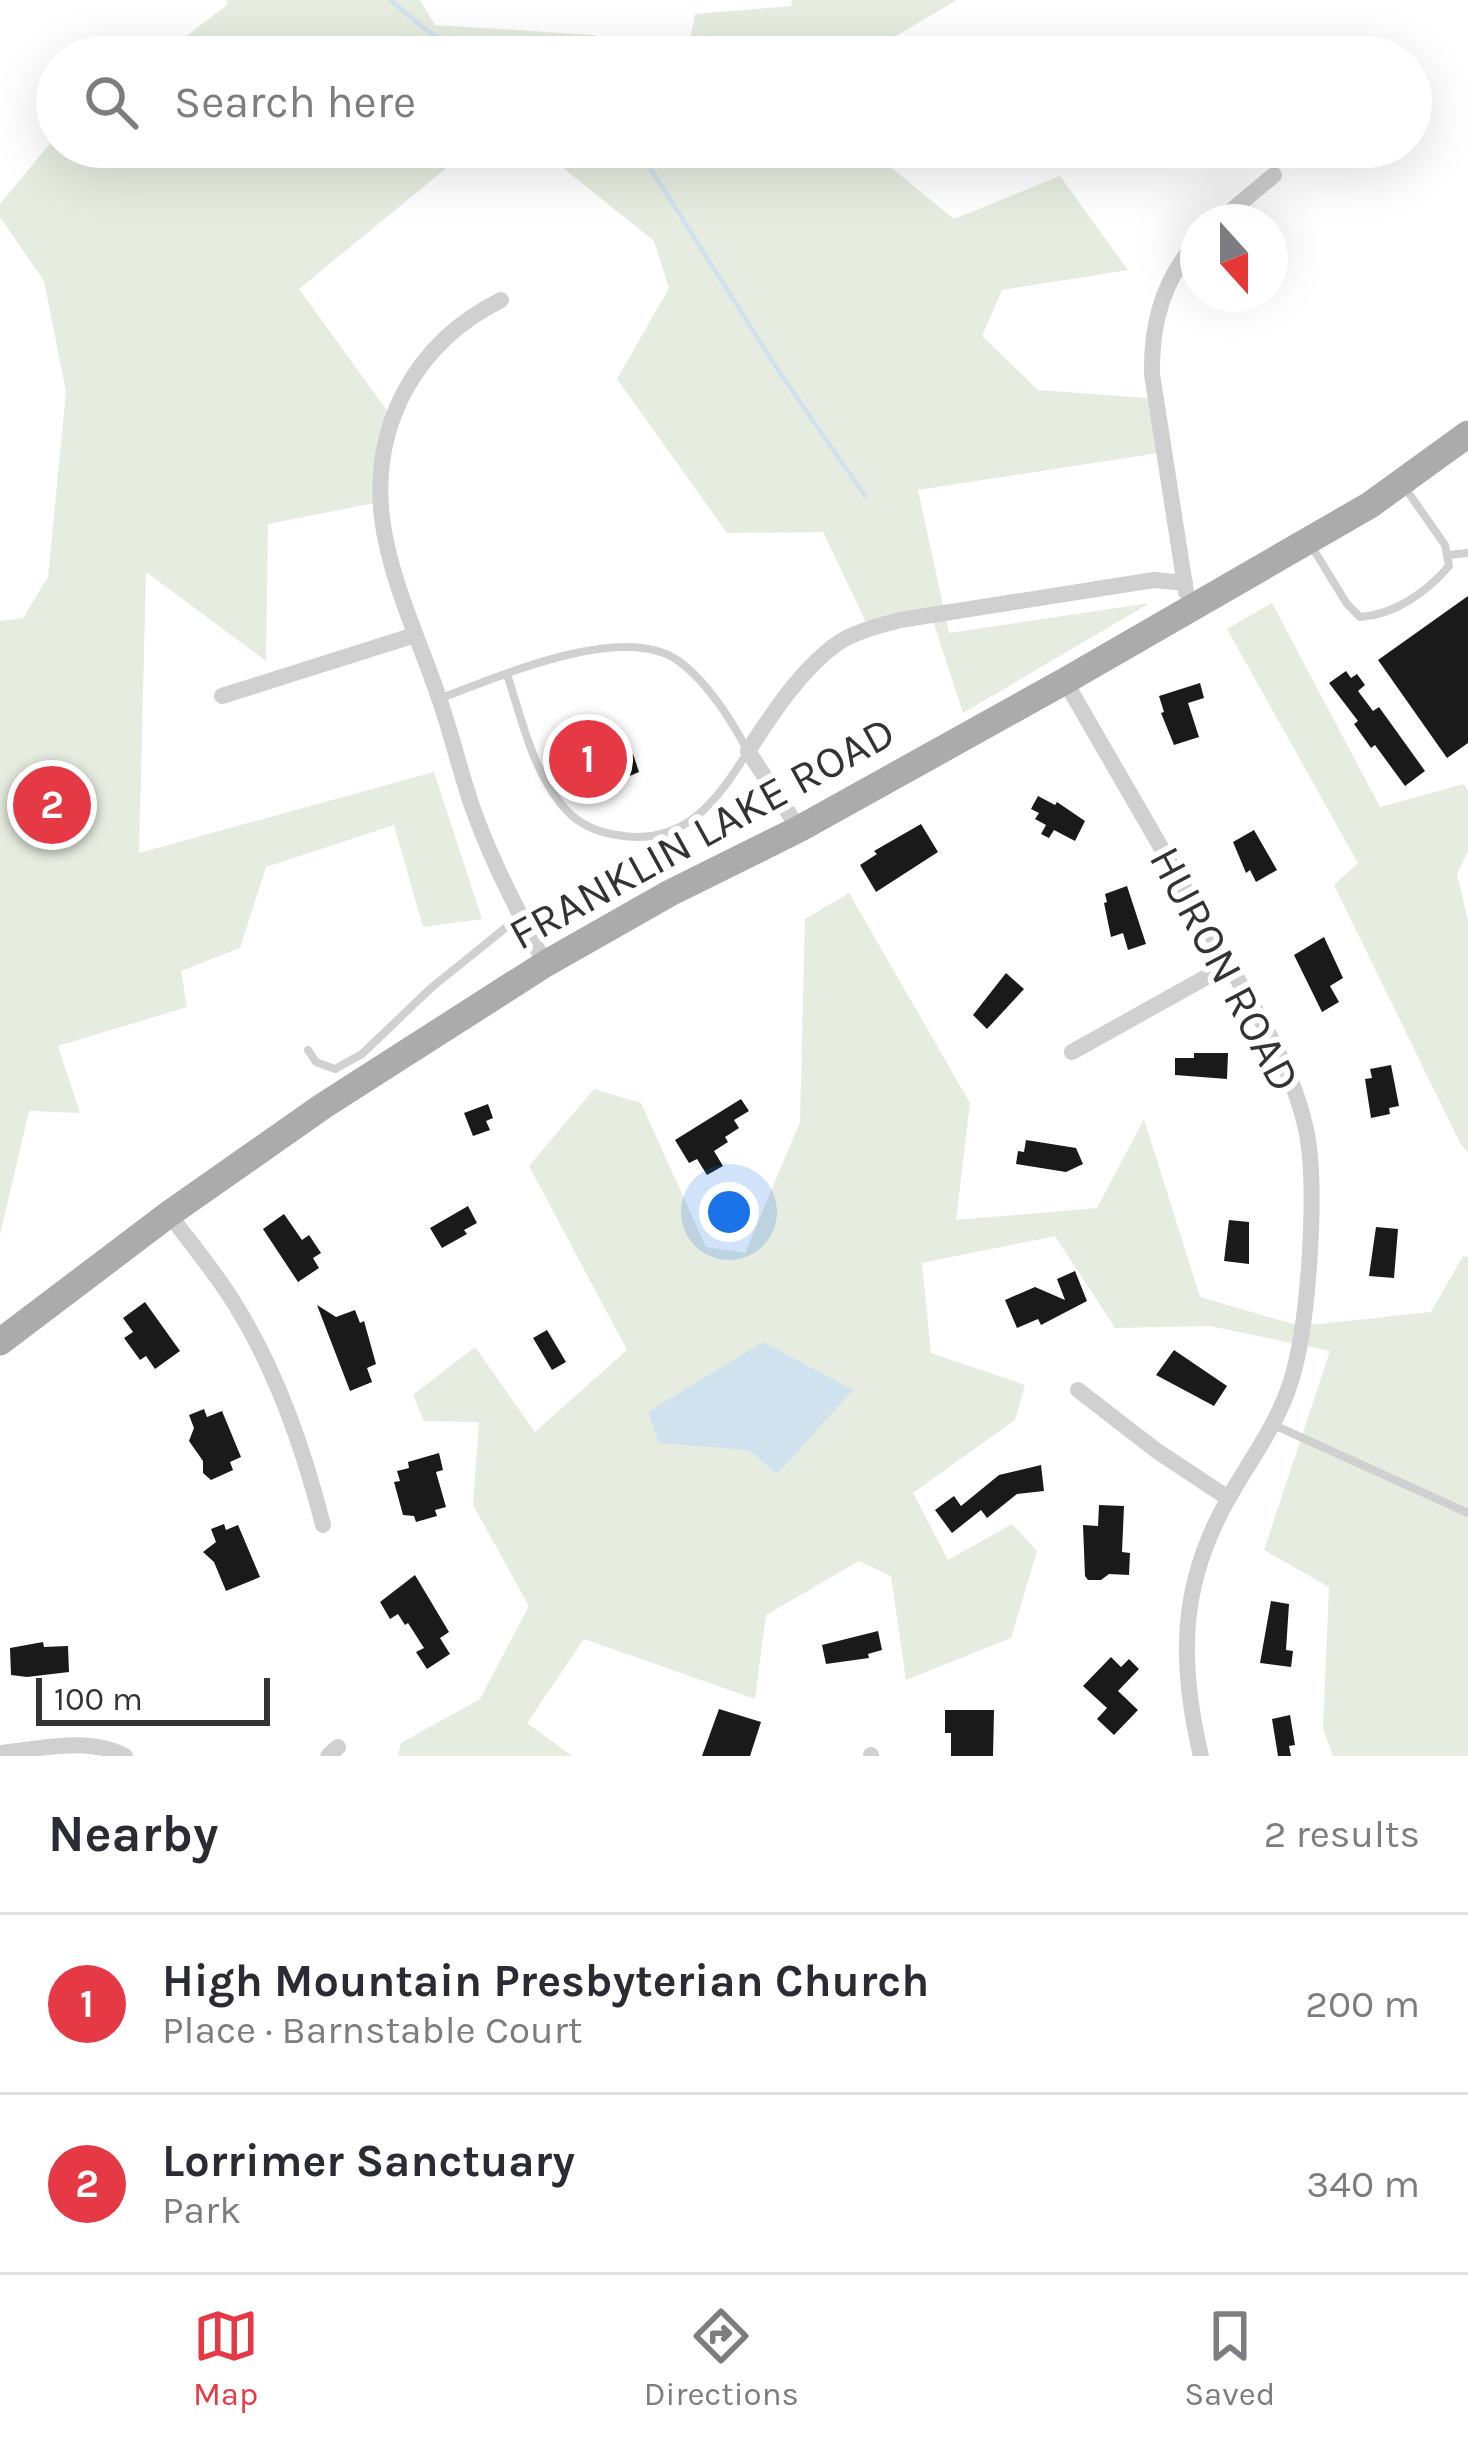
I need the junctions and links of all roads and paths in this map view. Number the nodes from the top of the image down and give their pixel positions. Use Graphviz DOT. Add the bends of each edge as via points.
graph roads {
  1 [pos="1274,175"];
  2 [pos="1239,204"];
  3 [pos="1180,265"];
  4 [pos="500,300"];
  5 [pos="1468,434"];
  6 [pos="1402,483"];
  7 [pos="1308,541"];
  8 [pos="1468,553"];
  9 [pos="1448,555"];
  10 [pos="1186,595"];
  11 [pos="415,635"];
  12 [pos="507,674"];
  13 [pos="1065,681"];
  14 [pos="222,696"];
  15 [pos="439,699"];
  16 [pos="748,751"];
  17 [pos="799,829"];
  18 [pos="520,916"];
  19 [pos="545,964"];
  20 [pos="1228,965"];
  21 [pos="308,1050"];
  22 [pos="1072,1052"];
  23 [pos="169,1214"];
  24 [pos="0,1342"];
  25 [pos="1078,1390"];
  26 [pos="1273,1424"];
  27 [pos="1228,1498"];
  28 [pos="1468,1513"];
  29 [pos="323,1525"];
  30 [pos="0,1753"];
  31 [pos="125,1756"];
  32 [pos="1201,1756"];
  1 -- 2 [label="street"];
  3 -- 10 [label="street" via="1151,347"];
  4 -- 11 [label="street" via="458,324 425,358 387,437 382,520"];
  5 -- 6 [label="main road, FRANKLIN LAKE ROAD"];
  6 -- 7 [label="main road, FRANKLIN LAKE ROAD"];
  6 -- 9 [label="lane"];
  7 -- 9 [label="lane" via="1360,617 1396,608 1439,578"];
  7 -- 10 [label="main road, FRANKLIN LAKE ROAD"];
  8 -- 9 [label="lane"];
  10 -- 13 [label="main road, FRANKLIN LAKE ROAD"];
  10 -- 16 [label="street" via="1154,580 860,632 820,659"];
  11 -- 14 [label="street"];
  11 -- 15 [label="street"];
  12 -- 15 [label="lane"];
  12 -- 16 [label="lane" via="601,648 650,647 679,661 709,692"];
  12 -- 16 [label="lane" via="537,764 560,804 604,833 636,839 682,828 715,801"];
  13 -- 17 [label="main road, FRANKLIN LAKE ROAD"];
  13 -- 20 [label="street, HURON ROAD"];
  15 -- 18 [label="street" via="472,808"];
  16 -- 17 [label="street"];
  17 -- 19 [label="main road, FRANKLIN LAKE ROAD"];
  18 -- 19 [label="street"];
  18 -- 21 [label="lane" via="362,1054 334,1069"];
  19 -- 23 [label="main road, FRANKLIN LAKE ROAD"];
  20 -- 22 [label="street"];
  20 -- 26 [label="street, HURON ROAD" via="1289,1077 1312,1167 1298,1351"];
  23 -- 24 [label="main road, FRANKLIN LAKE ROAD"];
  23 -- 29 [label="street" via="264,1356"];
  25 -- 27 [label="street"];
  26 -- 27 [label="street, HURON ROAD"];
  26 -- 28 [label="lane"];
  27 -- 32 [label="street, HURON ROAD" via="1201,1557 1186,1634"];
  30 -- 31 [label="street" via="88,1745"];
}
